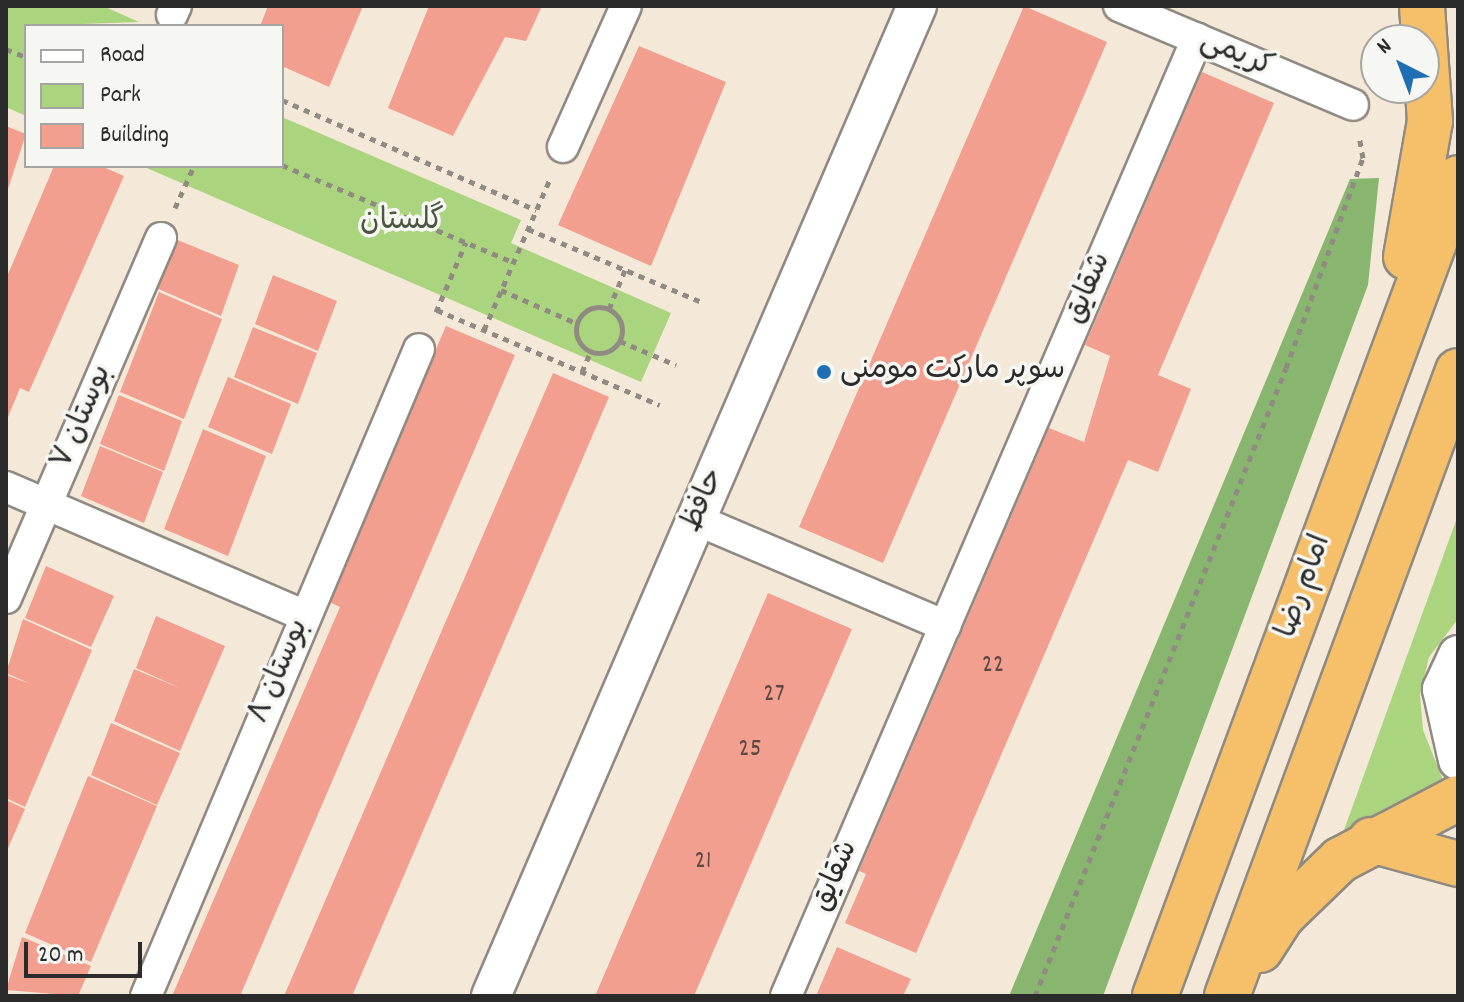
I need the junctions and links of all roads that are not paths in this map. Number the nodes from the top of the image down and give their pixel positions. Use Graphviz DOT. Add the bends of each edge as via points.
graph roads {
  1 [pos="626,6"];
  2 [pos="917,6"];
  3 [pos="1119,6"];
  4 [pos="1422,6"];
  5 [pos="1197,39"];
  6 [pos="1353,105"];
  7 [pos="563,147"];
  8 [pos="1458,178"];
  9 [pos="161,238"];
  10 [pos="419,349"];
  11 [pos="1458,371"];
  12 [pos="1381,379"];
  13 [pos="6,487"];
  14 [pos="47,504"];
  15 [pos="697,520"];
  16 [pos="6,598"];
  17 [pos="305,616"];
  18 [pos="945,626"];
  19 [pos="1458,655"];
  20 [pos="1458,760"];
  21 [pos="1458,798"];
  22 [pos="1371,840"];
  23 [pos="1458,864"];
  24 [pos="146,996"];
  25 [pos="491,996"];
  26 [pos="786,996"];
  27 [pos="1155,996"];
  28 [pos="1229,996"];
  1 -- 7 [label="street"];
  2 -- 15 [label="street, حافظ"];
  3 -- 5 [label="street, کریمی"];
  4 -- 12 [label="highway" via="1430,121"];
  5 -- 6 [label="street, کریمی"];
  5 -- 18 [label="street, شقایق"];
  8 -- 12 [label="highway, امام رضا"];
  9 -- 14 [label="street, بوستان ۷"];
  10 -- 17 [label="street, بوستان ۸"];
  11 -- 28 [label="highway"];
  12 -- 27 [label="highway, امام رضا"];
  13 -- 14 [label="street"];
  14 -- 16 [label="street, بوستان ۷"];
  14 -- 17 [label="street"];
  15 -- 18 [label="street"];
  15 -- 25 [label="street, حافظ"];
  17 -- 24 [label="street, بوستان ۸"];
  18 -- 26 [label="street, شقایق"];
  19 -- 20 [label="street" via="1442,689"];
  21 -- 22 [label="highway"];
  22 -- 23 [label="highway"];
  22 -- 28 [label="highway" via="1282,916"];
}
